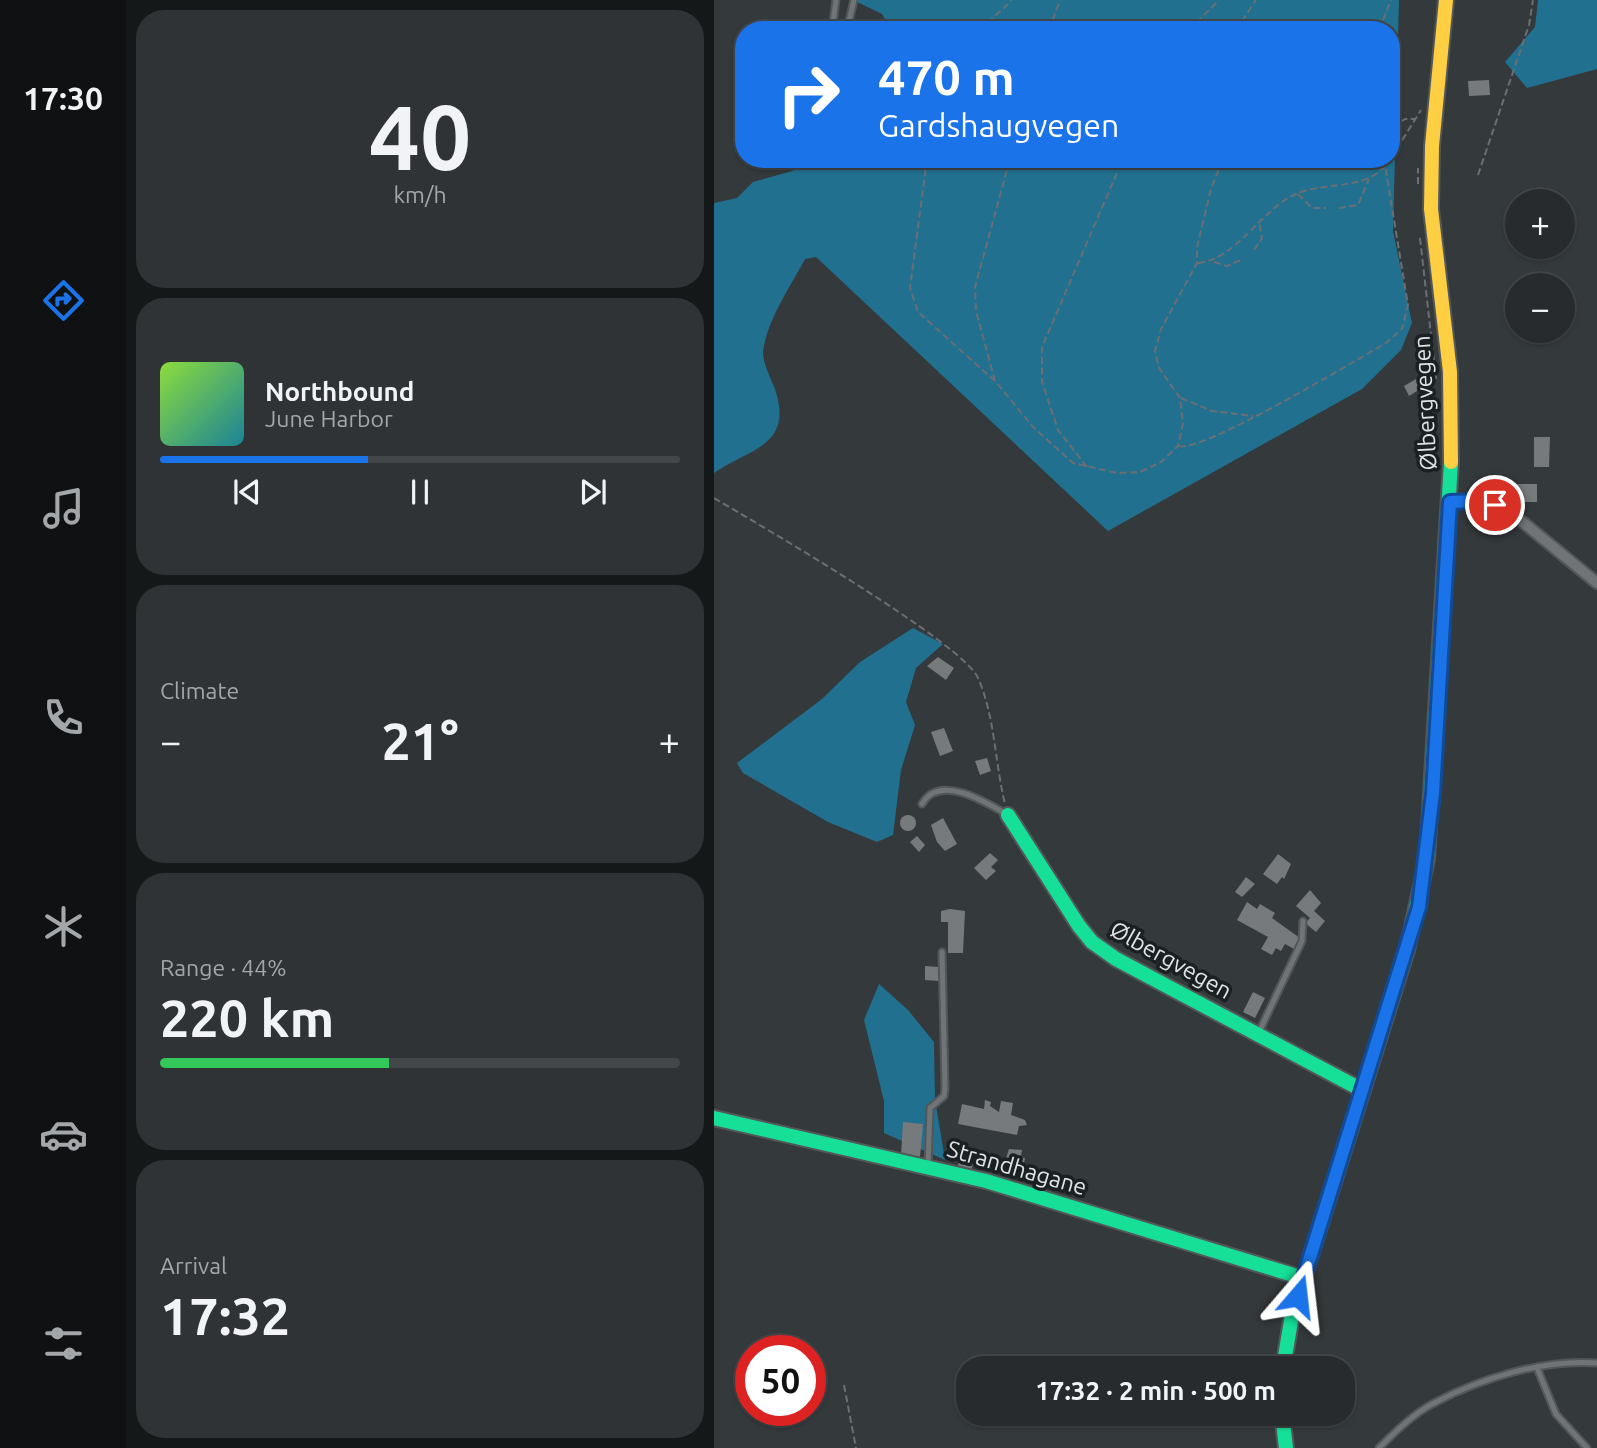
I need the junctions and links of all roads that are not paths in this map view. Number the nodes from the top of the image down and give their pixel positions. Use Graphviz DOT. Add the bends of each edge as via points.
graph roads {
  1 [pos="836,0"];
  2 [pos="854,0"];
  3 [pos="1446,0"];
  4 [pos="833,21"];
  5 [pos="849,21"];
  6 [pos="1450,502"];
  7 [pos="1597,583"];
  8 [pos="922,804"];
  9 [pos="1008,815"];
  10 [pos="1303,921"];
  11 [pos="942,952"];
  12 [pos="1258,1034"];
  13 [pos="1362,1090"];
  14 [pos="714,1118"];
  15 [pos="928,1167"];
  16 [pos="1303,1278"];
  17 [pos="1285,1356"];
  18 [pos="1597,1363"];
  19 [pos="1536,1368"];
  20 [pos="1283,1426"];
  21 [pos="1286,1448"];
  22 [pos="1378,1448"];
  23 [pos="1587,1448"];
  1 -- 4 [label="lane"];
  2 -- 5 [label="lane"];
  3 -- 6 [label="main road, Ølbergvegen" via="1431,209 1450,372"];
  6 -- 7 [label="street" via="1477,501 1508,510"];
  6 -- 13 [label="main road, Ølbergvegen" via="1427,859 1407,950"];
  8 -- 9 [label="lane" via="933,791 957,792"];
  9 -- 12 [label="main road, Ølbergvegen" via="1092,942 1115,959"];
  10 -- 12 [label="lane" via="1302,941"];
  11 -- 15 [label="lane" via="945,1088 944,1096 930,1108"];
  12 -- 13 [label="main road, Ølbergvegen"];
  13 -- 16 [label="main road, Ølbergvegen"];
  14 -- 15 [label="main road, Strandhagane"];
  15 -- 16 [label="main road, Strandhagane"];
  16 -- 17 [label="main road, Ølbergvegen"];
  18 -- 19 [label="lane"];
  19 -- 22 [label="lane" via="1489,1380 1432,1404"];
  19 -- 23 [label="lane" via="1556,1414"];
  20 -- 21 [label="main road"];
}
